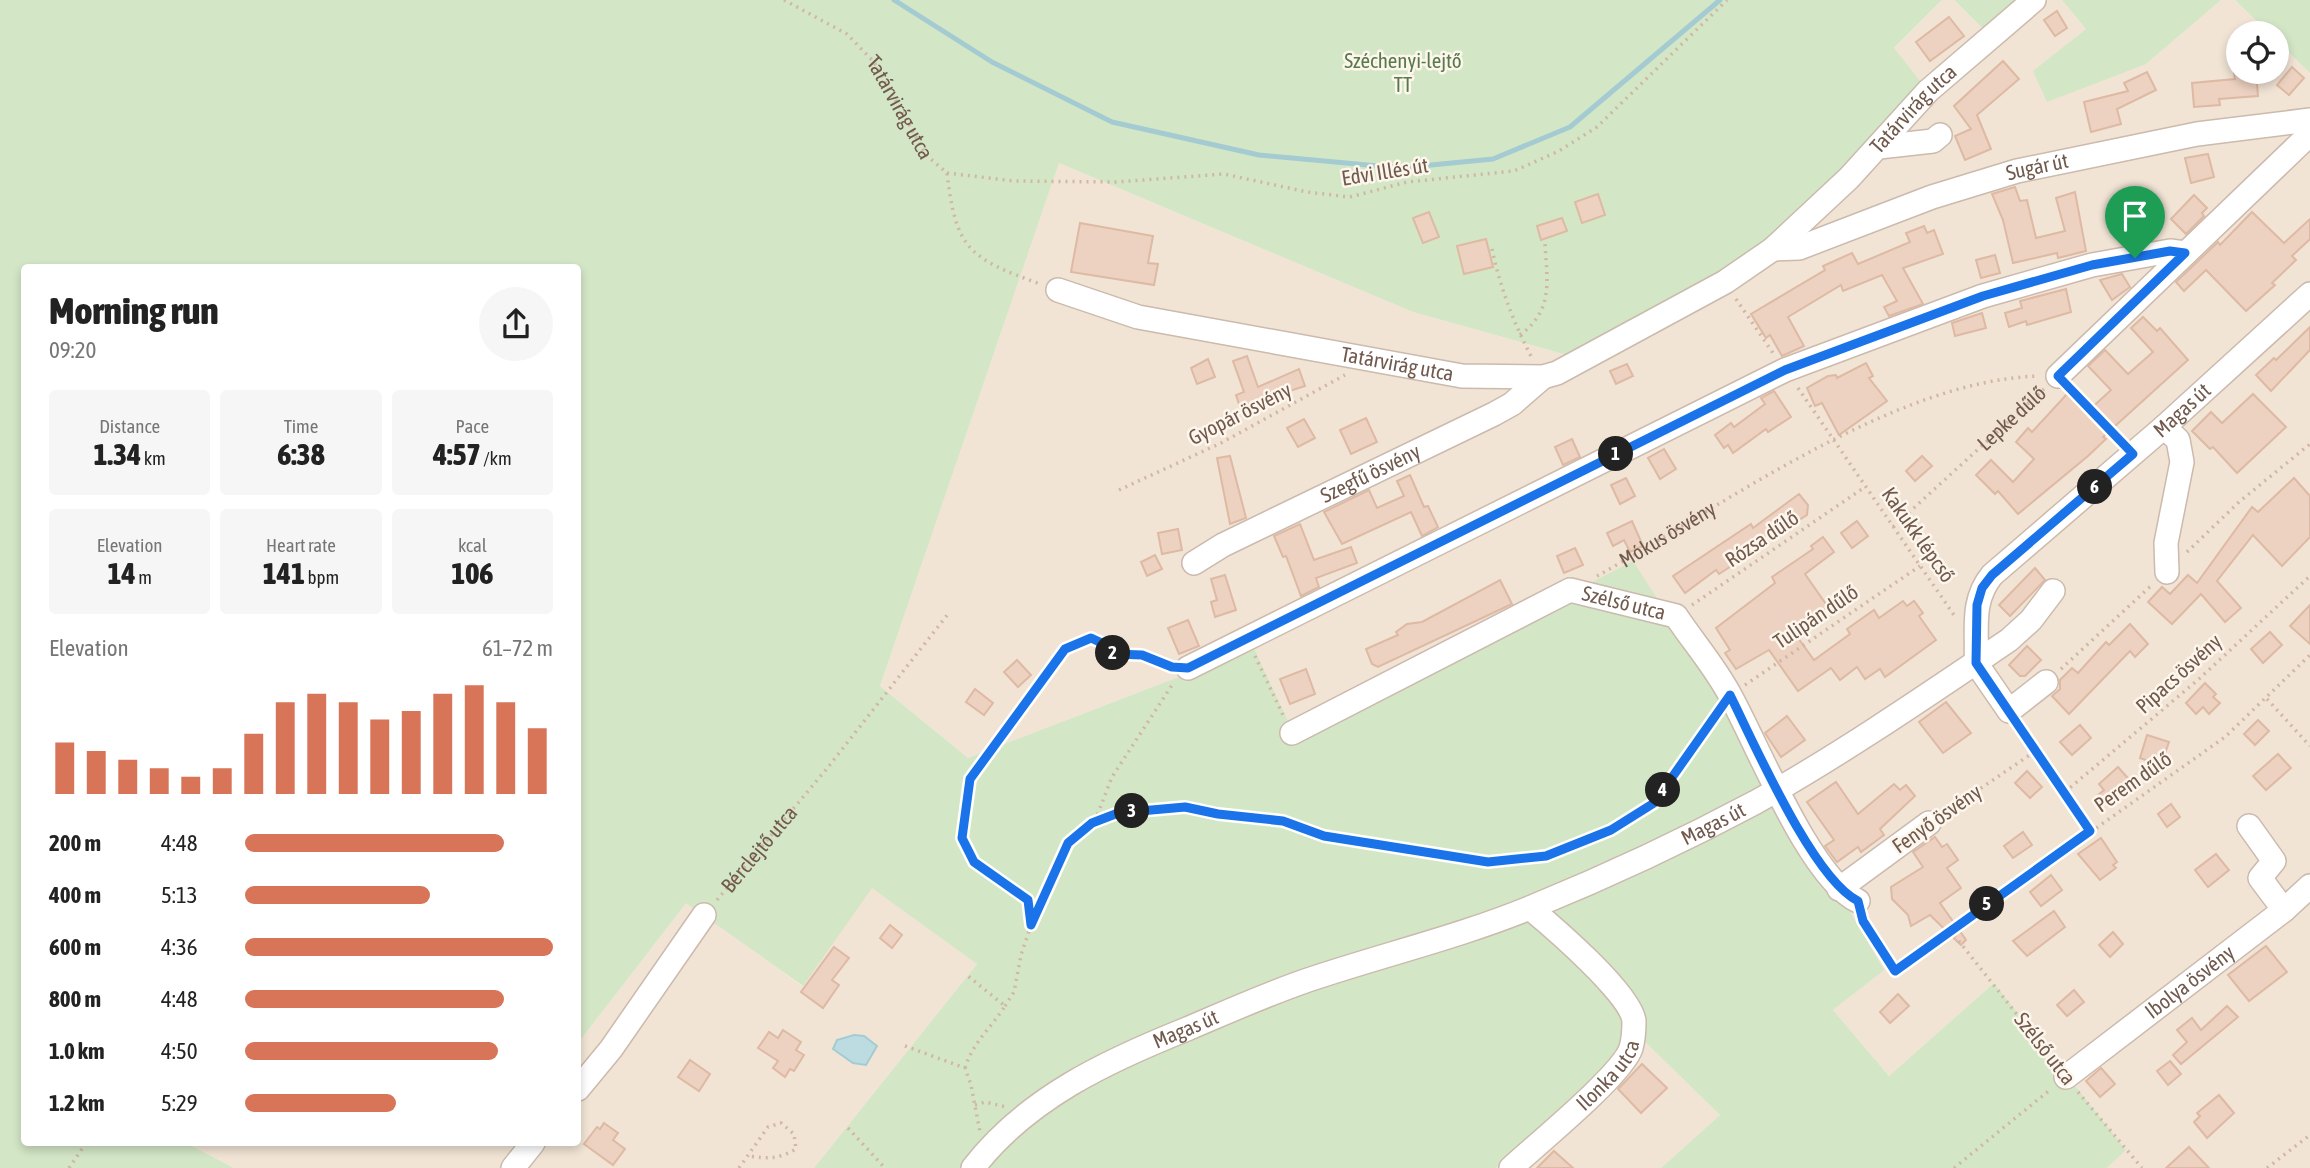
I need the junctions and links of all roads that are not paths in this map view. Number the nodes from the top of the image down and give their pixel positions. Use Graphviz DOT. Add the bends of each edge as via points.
graph roads {
  1 [pos="2034,0"];
  2 [pos="2310,120"];
  3 [pos="2310,134"];
  4 [pos="1940,135"];
  5 [pos="1879,147"];
  6 [pos="1773,249"];
  7 [pos="2185,253"];
  8 [pos="1058,290"];
  9 [pos="2310,294"];
  10 [pos="2058,376"];
  11 [pos="1543,377"];
  12 [pos="2164,427"];
  13 [pos="1194,563"];
  14 [pos="2167,572"];
  15 [pos="2053,591"];
  16 [pos="1976,655"];
  17 [pos="1182,673"];
  18 [pos="2046,682"];
  19 [pos="1292,733"];
  20 [pos="1777,788"];
  21 [pos="1929,823"];
  22 [pos="2249,826"];
  23 [pos="2310,886"];
  24 [pos="1849,895"];
  25 [pos="1530,908"];
  26 [pos="2284,910"];
  27 [pos="704,915"];
  28 [pos="2066,1077"];
  29 [pos="581,1085"];
  30 [pos="531,1146"];
  31 [pos="978,1161"];
  32 [pos="513,1168"];
  33 [pos="1511,1168"];
  1 -- 5 [label="street, Tatárvirág utca" via="1928,91"];
  2 -- 6 [label="street, Sugár út" via="2197,134 2017,171 1799,248"];
  3 -- 7 [label="street, Lepke dűlő"];
  4 -- 5 [label="street" via="1933,141"];
  5 -- 6 [label="street, Tatárvirág utca"];
  6 -- 11 [label="street, Tatárvirág utca" via="1713,289 1585,360"];
  7 -- 10 [label="street, Lepke dűlő"];
  7 -- 17 [label="street" via="2170,251 1983,296 1785,370"];
  8 -- 11 [label="street, Tatárvirág utca" via="1138,317 1372,360 1462,376"];
  9 -- 12 [label="street, Magas út"];
  11 -- 13 [label="street, Szegfű ösvény" via="1513,404"];
  12 -- 14 [label="street" via="2178,440 2182,462 2166,543"];
  12 -- 16 [label="street, Magas út" via="1987,581 1977,605"];
  15 -- 16 [label="street" via="2024,627"];
  16 -- 18 [label="street" via="2009,711"];
  16 -- 20 [label="street, Magas út" via="1843,750"];
  19 -- 20 [label="street, Szélső utca" via="1570,590 1676,616 1730,695"];
  20 -- 24 [label="street, Szélső utca" via="1792,819"];
  20 -- 25 [label="street, Magas út" via="1669,847"];
  21 -- 24 [label="street, Fenyő ösvény"];
  22 -- 26 [label="street" via="2274,861 2260,878"];
  23 -- 26 [label="street, Ibolya ösvény"];
  25 -- 31 [label="street, Magas út" via="1307,981 1122,1055 1023,1116"];
  25 -- 33 [label="street, Ilonka utca" via="1593,967 1629,1007 1634,1021 1631,1048 1616,1072"];
  26 -- 28 [label="street, Ibolya ösvény"];
  27 -- 29 [label="street"];
  30 -- 32 [label="street"];
}
